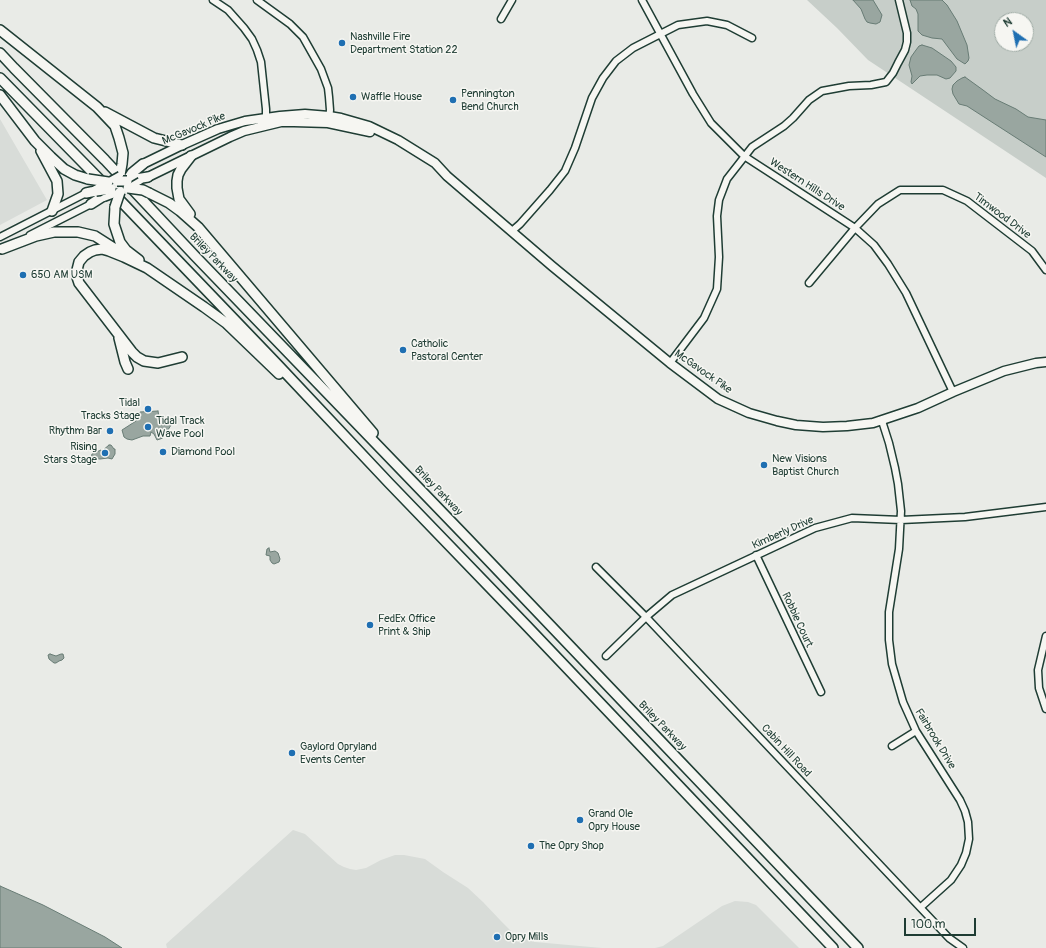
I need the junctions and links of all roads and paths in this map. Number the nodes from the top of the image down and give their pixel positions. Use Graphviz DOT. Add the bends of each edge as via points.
graph roads {
  1 [pos="213,0"];
  2 [pos="257,0"];
  3 [pos="512,0"];
  4 [pos="642,0"];
  5 [pos="899,0"];
  6 [pos="501,19"];
  7 [pos="0,30"];
  8 [pos="661,34"];
  9 [pos="752,38"];
  10 [pos="0,53"];
  11 [pos="0,78"];
  12 [pos="0,95"];
  13 [pos="97,107"];
  14 [pos="329,119"];
  15 [pos="266,122"];
  16 [pos="35,141"];
  17 [pos="182,145"];
  18 [pos="191,156"];
  19 [pos="744,156"];
  20 [pos="143,164"];
  21 [pos="148,178"];
  22 [pos="124,182"];
  23 [pos="86,193"];
  24 [pos="99,194"];
  25 [pos="91,204"];
  26 [pos="52,210"];
  27 [pos="198,227"];
  28 [pos="855,228"];
  29 [pos="512,231"];
  30 [pos="0,237"];
  31 [pos="1,250"];
  32 [pos="124,257"];
  33 [pos="146,268"];
  34 [pos="1046,270"];
  35 [pos="809,283"];
  36 [pos="117,332"];
  37 [pos="182,357"];
  38 [pos="1046,362"];
  39 [pos="670,363"];
  40 [pos="128,369"];
  41 [pos="953,392"];
  42 [pos="882,420"];
  43 [pos="348,440"];
  44 [pos="1046,508"];
  45 [pos="901,520"];
  46 [pos="451,521"];
  47 [pos="756,555"];
  48 [pos="596,567"];
  49 [pos="646,617"];
  50 [pos="1046,636"];
  51 [pos="606,656"];
  52 [pos="821,692"];
  53 [pos="1046,709"];
  54 [pos="916,731"];
  55 [pos="892,746"];
  56 [pos="921,908"];
  57 [pos="834,948"];
  58 [pos="858,948"];
  59 [pos="963,948"];
  1 -- 15 [label="street" via="228,10 244,28 257,50"];
  2 -- 14 [label="street" via="303,37 324,77 329,97"];
  3 -- 6 [label="street"];
  4 -- 8 [label="street, Western Hills Drive"];
  5 -- 19 [label="street" via="907,42 893,73 886,82 822,91 784,126 752,147"];
  7 -- 13 [label="highway"];
  8 -- 9 [label="street" via="678,25 707,21 727,25"];
  8 -- 19 [label="street, Western Hills Drive" via="711,123"];
  8 -- 29 [label="street" via="633,48 616,61 603,78 592,98 576,148 565,171"];
  10 -- 46 [label="highway, Briley Parkway"];
  11 -- 43 [label="highway" via="163,244"];
  12 -- 16 [label="highway"];
  13 -- 17 [label="highway" via="154,138"];
  13 -- 22 [label="highway" via="115,126 120,138"];
  14 -- 15 [label="main road, McGavock Pike"];
  14 -- 15 [label="main road, McGavock Pike" via="305,114 280,116"];
  14 -- 29 [label="main road, McGavock Pike" via="368,131 394,143 447,176"];
  15 -- 17 [label="main road, McGavock Pike" via="245,121 218,129"];
  15 -- 18 [label="main road, McGavock Pike"];
  16 -- 22 [label="highway, bridge" via="64,169 75,175 88,179"];
  16 -- 26 [label="highway" via="57,181 58,194"];
  17 -- 20 [label="main road, McGavock Pike"];
  18 -- 21 [label="main road, McGavock Pike"];
  18 -- 27 [label="highway" via="178,175 177,188 179,199"];
  19 -- 28 [label="street, Western Hills Drive"];
  19 -- 39 [label="street" via="727,179 719,200 717,289 704,318"];
  20 -- 22 [label="highway"];
  21 -- 22 [label="highway"];
  22 -- 24 [label="highway, bridge"];
  22 -- 27 [label="highway, bridge" via="169,203"];
  22 -- 33 [label="highway, bridge" via="115,207 114,224 120,242"];
  23 -- 24 [label="highway"];
  23 -- 26 [label="street"];
  24 -- 25 [label="highway"];
  25 -- 31 [label="street"];
  26 -- 30 [label="street"];
  27 -- 46 [label="highway" via="358,416"];
  28 -- 34 [label="street, Timwood Drive" via="878,204 900,190 943,190 967,201 1032,251"];
  28 -- 35 [label="street, Timwood Drive"];
  28 -- 41 [label="street, Western Hills Drive" via="874,245 902,287"];
  29 -- 39 [label="main road, McGavock Pike"];
  31 -- 32 [label="highway" via="46,233 78,232 95,236"];
  32 -- 33 [label="highway"];
  32 -- 36 [label="highway" via="102,249 95,250 84,256 77,270 79,283"];
  33 -- 43 [label="highway" via="226,323"];
  36 -- 37 [label="highway" via="132,352 144,360 158,363"];
  36 -- 40 [label="highway"];
  38 -- 41 [label="main road, McGavock Pike" via="1004,371"];
  39 -- 42 [label="main road, McGavock Pike" via="718,399 770,420 822,427 852,426"];
  41 -- 42 [label="main road, McGavock Pike" via="916,409"];
  42 -- 45 [label="street, Fairbrook Drive" via="898,484"];
  43 -- 57 [label="highway"];
  44 -- 45 [label="street, Kimberly Drive" via="965,517"];
  45 -- 47 [label="street, Kimberly Drive" via="852,518 815,528"];
  45 -- 54 [label="street, Fairbrook Drive" via="889,612 889,640 899,689"];
  46 -- 58 [label="highway, Briley Parkway"];
  47 -- 49 [label="street, Kimberly Drive" via="672,595"];
  47 -- 52 [label="street, Robbie Court"];
  48 -- 49 [label="street, Cabin Hill Road"];
  49 -- 51 [label="street, Kimberly Drive"];
  49 -- 56 [label="street, Cabin Hill Road"];
  50 -- 53 [label="street" via="1038,670 1038,688"];
  54 -- 55 [label="street"];
  54 -- 56 [label="street, Fairbrook Drive" via="960,800 968,822 969,839 961,865 951,880"];
  56 -- 59 [label="street, Cabin Hill Road" via="949,938"];
}
